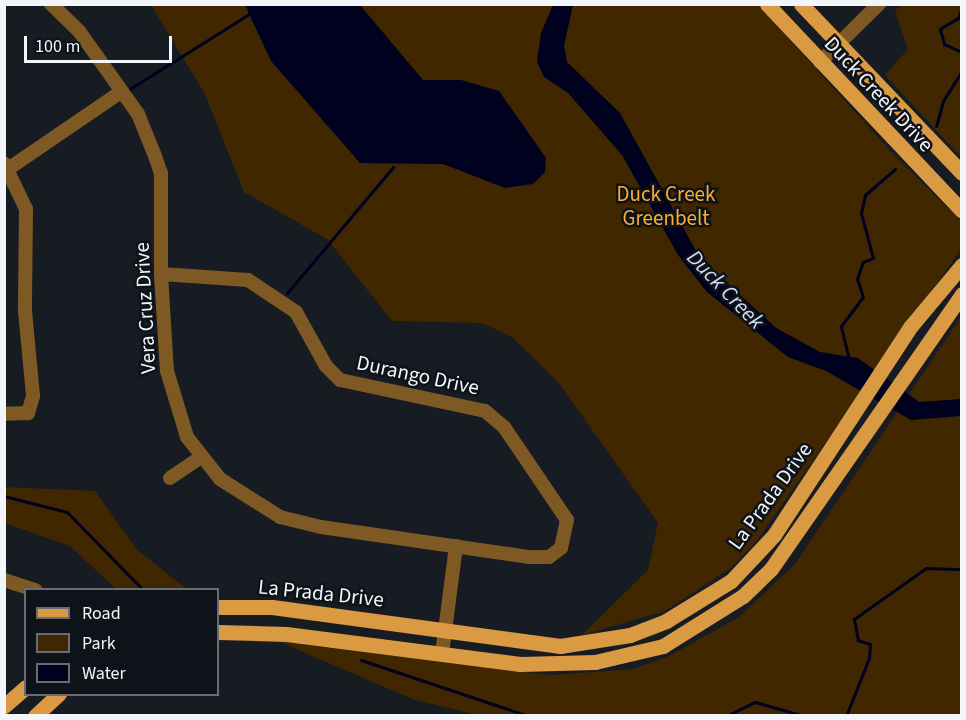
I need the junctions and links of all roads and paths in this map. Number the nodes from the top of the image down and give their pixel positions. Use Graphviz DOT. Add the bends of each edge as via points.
graph roads {
  1 [pos="51,4"];
  2 [pos="767,4"];
  3 [pos="801,4"];
  4 [pos="879,4"];
  5 [pos="838,44"];
  6 [pos="820,62"];
  7 [pos="121,92"];
  8 [pos="6,166"];
  9 [pos="962,173"];
  10 [pos="962,211"];
  11 [pos="962,265"];
  12 [pos="161,274"];
  13 [pos="962,294"];
  14 [pos="4,414"];
  15 [pos="201,457"];
  16 [pos="170,478"];
  17 [pos="559,507"];
  18 [pos="456,546"];
  19 [pos="4,580"];
  20 [pos="29,588"];
  21 [pos="219,607"];
  22 [pos="446,629"];
  23 [pos="219,632"];
  24 [pos="442,654"];
  25 [pos="24,689"];
  26 [pos="56,696"];
  27 [pos="4,706"];
  28 [pos="35,716"];
  1 -- 7 [label="street, Vera Cruz Drive" via="79,31"];
  2 -- 6 [label="main road, Duck Creek Drive"];
  3 -- 5 [label="main road, Duck Creek Drive"];
  4 -- 5 [label="street"];
  5 -- 6 [label="street"];
  5 -- 9 [label="main road, Duck Creek Drive"];
  6 -- 10 [label="main road, Duck Creek Drive"];
  7 -- 8 [label="street"];
  7 -- 12 [label="street, Vera Cruz Drive" via="138,114 161,173"];
  8 -- 14 [label="street" via="26,209 24,300 32,407 27,413"];
  11 -- 22 [label="main road, La Prada Drive" via="911,326 774,534 731,581 666,621 590,644 529,644"];
  12 -- 15 [label="street, Vera Cruz Drive" via="174,404"];
  12 -- 17 [label="street, Durango Drive" via="248,280 296,312 326,366 340,380 485,411 504,427"];
  13 -- 24 [label="main road, La Prada Drive" via="793,538 743,596 696,629 632,655 563,665"];
  15 -- 16 [label="street"];
  15 -- 18 [label="street, Vera Cruz Drive" via="241,496 280,517"];
  17 -- 18 [label="street, Vera Cruz Drive" via="567,534 549,557"];
  18 -- 22 [label="street"];
  19 -- 20 [label="street"];
  21 -- 22 [label="main road, La Prada Drive" via="272,607"];
  22 -- 24 [label="street"];
  23 -- 24 [label="main road, La Prada Drive" via="286,634"];
  25 -- 27 [label="main road"];
  26 -- 28 [label="main road"];
}
